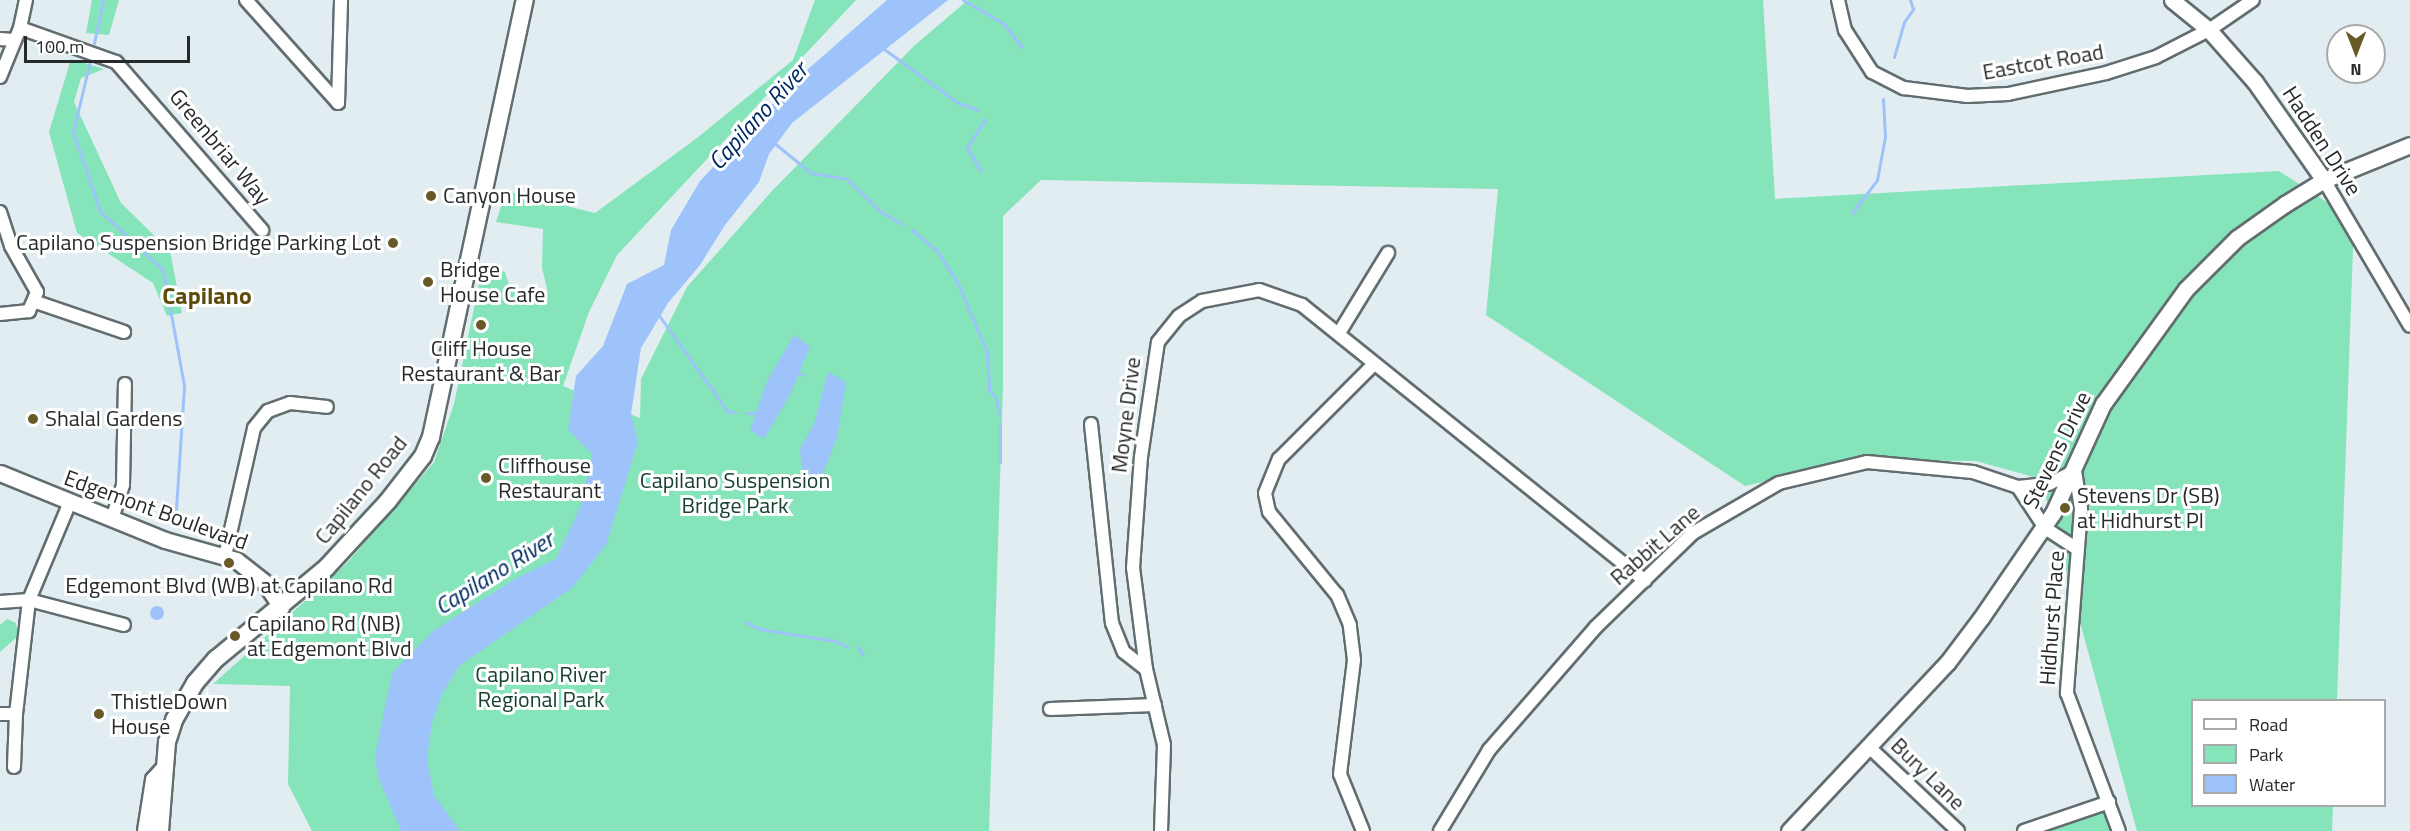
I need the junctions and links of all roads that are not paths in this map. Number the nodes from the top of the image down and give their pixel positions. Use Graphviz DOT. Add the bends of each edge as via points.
graph roads {
  1 [pos="26,0"];
  2 [pos="246,0"];
  3 [pos="341,0"];
  4 [pos="525,0"];
  5 [pos="1838,0"];
  6 [pos="2172,0"];
  7 [pos="2253,0"];
  8 [pos="20,28"];
  9 [pos="2209,30"];
  10 [pos="0,39"];
  11 [pos="13,40"];
  12 [pos="0,77"];
  13 [pos="2410,145"];
  14 [pos="2324,180"];
  15 [pos="0,212"];
  16 [pos="262,230"];
  17 [pos="1388,253"];
  18 [pos="32,307"];
  19 [pos="0,314"];
  20 [pos="2410,326"];
  21 [pos="124,333"];
  22 [pos="1339,333"];
  23 [pos="1373,365"];
  24 [pos="125,384"];
  25 [pos="327,407"];
  26 [pos="1091,424"];
  27 [pos="2074,471"];
  28 [pos="0,473"];
  29 [pos="2018,487"];
  30 [pos="69,502"];
  31 [pos="112,519"];
  32 [pos="2045,528"];
  33 [pos="2077,549"];
  34 [pos="225,556"];
  35 [pos="1645,581"];
  36 [pos="29,600"];
  37 [pos="0,602"];
  38 [pos="281,608"];
  39 [pos="124,625"];
  40 [pos="1146,669"];
  41 [pos="1155,705"];
  42 [pos="1050,709"];
  43 [pos="0,714"];
  44 [pos="16,714"];
  45 [pos="1869,746"];
  46 [pos="14,767"];
  47 [pos="162,771"];
  48 [pos="151,799"];
  49 [pos="2109,802"];
  50 [pos="146,831"];
  51 [pos="153,831"];
  52 [pos="160,831"];
  53 [pos="1161,831"];
  54 [pos="1363,831"];
  55 [pos="1440,831"];
  56 [pos="1789,831"];
  57 [pos="1958,831"];
  58 [pos="2024,831"];
  59 [pos="2119,831"];
  1 -- 8 [label="street"];
  2 -- 3 [label="street" via="338,103"];
  4 -- 38 [label="main road, Capilano Road" via="431,437 423,456 388,501 326,568"];
  5 -- 9 [label="street, Eastcot Road" via="1845,30 1872,72 1904,88 1967,96 2008,94 2106,73 2156,57"];
  6 -- 9 [label="street, Hadden Drive"];
  7 -- 9 [label="street, Eastcot Road"];
  8 -- 11 [label="street"];
  8 -- 16 [label="street, Greenbriar Way" via="116,62"];
  9 -- 14 [label="street, Hadden Drive" via="2255,82"];
  10 -- 11 [label="street"];
  11 -- 12 [label="street"];
  13 -- 14 [label="street, Stevens Drive"];
  14 -- 20 [label="street, Hadden Drive"];
  14 -- 27 [label="street, Stevens Drive" via="2237,238 2186,289 2103,404"];
  15 -- 18 [label="street" via="11,246 37,292"];
  17 -- 22 [label="street"];
  18 -- 19 [label="street"];
  18 -- 21 [label="street"];
  22 -- 23 [label="street, Moyne Drive"];
  22 -- 40 [label="street, Moyne Drive" via="1289,298 1250,290 1202,301 1179,316 1161,336 1152,362 1132,568"];
  23 -- 35 [label="street, Moyne Drive" via="1437,411"];
  23 -- 54 [label="street" via="1279,459 1265,493 1269,512 1337,595 1350,625 1354,660 1340,774"];
  24 -- 31 [label="street" via="121,416 123,485"];
  25 -- 34 [label="street" via="290,403 268,411 254,428"];
  26 -- 40 [label="street, Moyne Drive" via="1112,623 1124,652"];
  27 -- 29 [label="street" via="2049,484"];
  27 -- 32 [label="street, Stevens Drive"];
  27 -- 33 [label="street, Hidhurst Place" via="2081,509"];
  28 -- 30 [label="street, Edgemont Boulevard"];
  29 -- 32 [label="street"];
  29 -- 35 [label="street, Rabbit Lane" via="1973,472 1867,462 1779,483 1693,533"];
  30 -- 31 [label="street, Edgemont Boulevard"];
  30 -- 36 [label="street"];
  31 -- 34 [label="street, Edgemont Boulevard" via="165,540"];
  32 -- 33 [label="street"];
  32 -- 45 [label="street, Stevens Drive" via="1947,663"];
  33 -- 49 [label="street, Hidhurst Place" via="2067,693"];
  34 -- 38 [label="street, Edgemont Boulevard" via="243,564 265,583"];
  35 -- 55 [label="street, Rabbit Lane" via="1596,627 1489,750"];
  36 -- 37 [label="street"];
  36 -- 39 [label="street"];
  36 -- 44 [label="street"];
  38 -- 47 [label="main road, Capilano Road" via="216,659 195,683 174,720"];
  40 -- 41 [label="street, Moyne Drive"];
  41 -- 42 [label="street"];
  41 -- 53 [label="street, Moyne Drive" via="1164,746"];
  43 -- 44 [label="street"];
  44 -- 46 [label="street"];
  45 -- 56 [label="street, Stevens Drive"];
  45 -- 57 [label="street, Bury Lane"];
  47 -- 48 [label="main road, Capilano Road" via="154,780"];
  47 -- 52 [label="main road, Capilano Road"];
  48 -- 50 [label="main road, Capilano Road"];
  48 -- 51 [label="main road" via="155,812"];
  49 -- 58 [label="street"];
  49 -- 59 [label="street, Hidhurst Place"];
}
